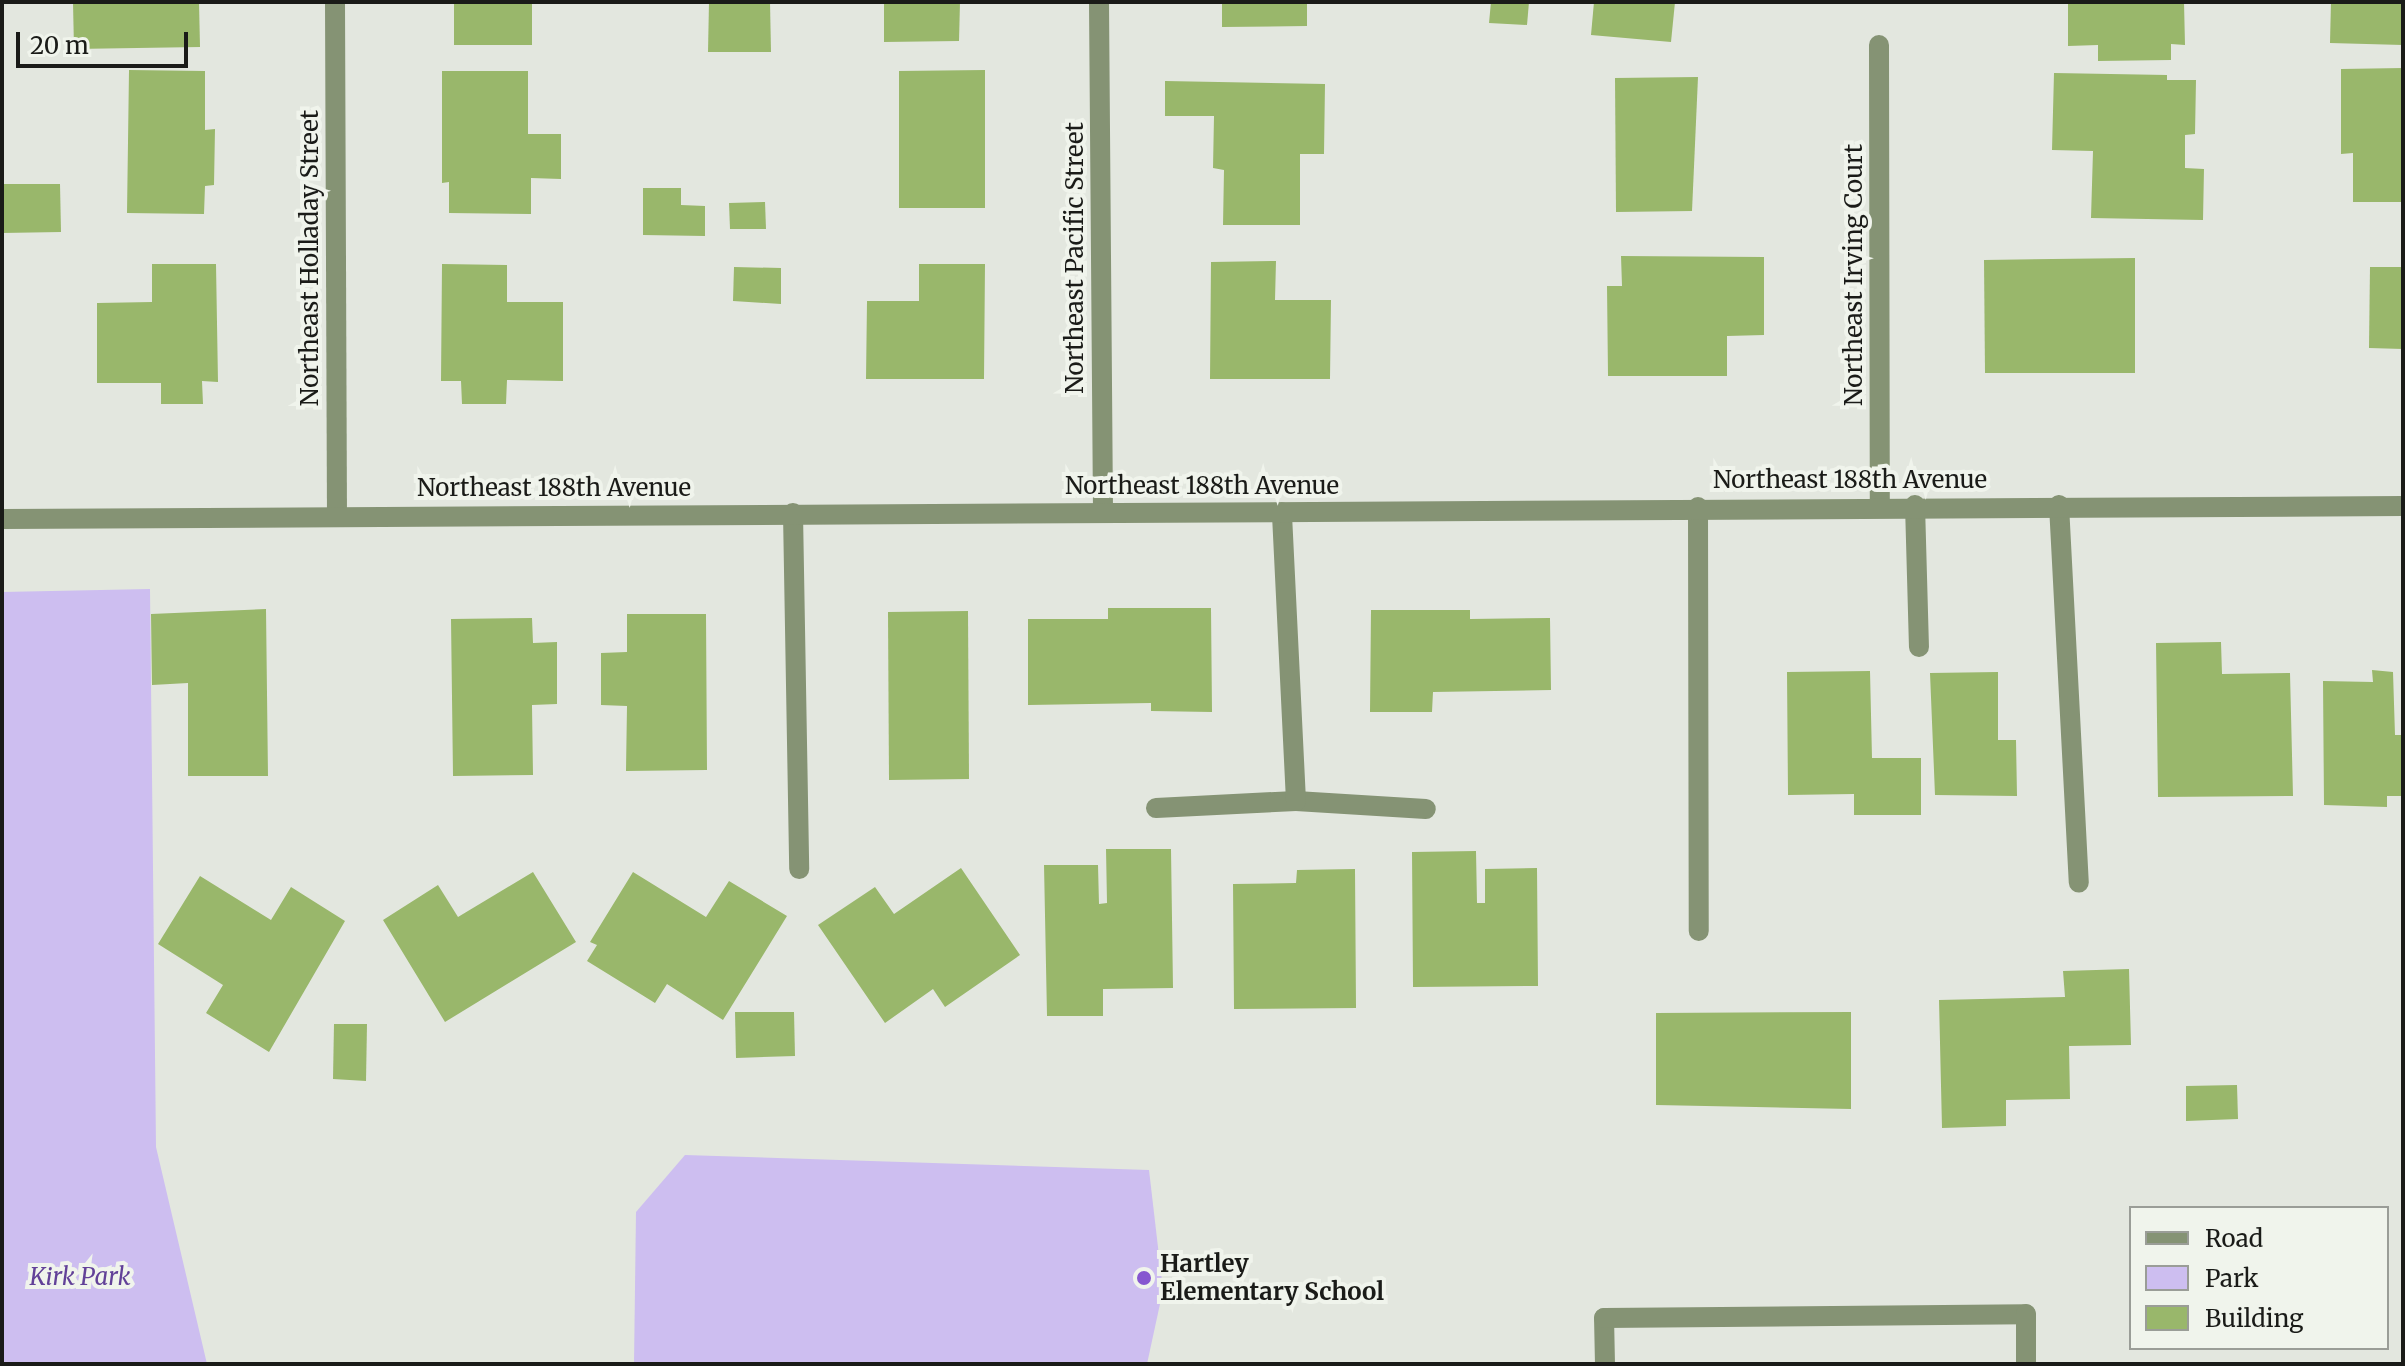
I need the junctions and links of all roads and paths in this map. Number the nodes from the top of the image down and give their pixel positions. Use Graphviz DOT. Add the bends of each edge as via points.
graph roads {
  1 [pos="335,2"];
  2 [pos="1099,2"];
  3 [pos="1879,45"];
  4 [pos="1880,505"];
  5 [pos="1915,505"];
  6 [pos="2059,505"];
  7 [pos="2403,506"];
  8 [pos="1698,507"];
  9 [pos="1282,512"];
  10 [pos="793,513"];
  11 [pos="1103,513"];
  12 [pos="337,514"];
  13 [pos="2,519"];
  14 [pos="1919,647"];
  15 [pos="1296,801"];
  16 [pos="1156,808"];
  17 [pos="1426,809"];
  18 [pos="799,869"];
  19 [pos="2079,882"];
  20 [pos="1699,931"];
  21 [pos="1605,1364"];
  22 [pos="2026,1364"];
  1 -- 12 [label="street, Northeast Holladay Street"];
  2 -- 11 [label="street, Northeast Pacific Street"];
  3 -- 4 [label="street, Northeast Irving Court"];
  4 -- 5 [label="street, Northeast 188th Avenue"];
  4 -- 8 [label="street, Northeast 188th Avenue"];
  5 -- 6 [label="street, Northeast 188th Avenue"];
  5 -- 14 [label="street"];
  6 -- 7 [label="street, Northeast 188th Avenue"];
  6 -- 19 [label="street"];
  8 -- 9 [label="street, Northeast 188th Avenue"];
  8 -- 20 [label="street"];
  9 -- 11 [label="street, Northeast 188th Avenue"];
  9 -- 15 [label="street"];
  10 -- 11 [label="street, Northeast 188th Avenue"];
  10 -- 12 [label="street, Northeast 188th Avenue"];
  10 -- 18 [label="street"];
  12 -- 13 [label="street, Northeast 188th Avenue"];
  15 -- 16 [label="street"];
  15 -- 17 [label="street"];
  21 -- 22 [label="street" via="1604,1318 2026,1314"];
}
